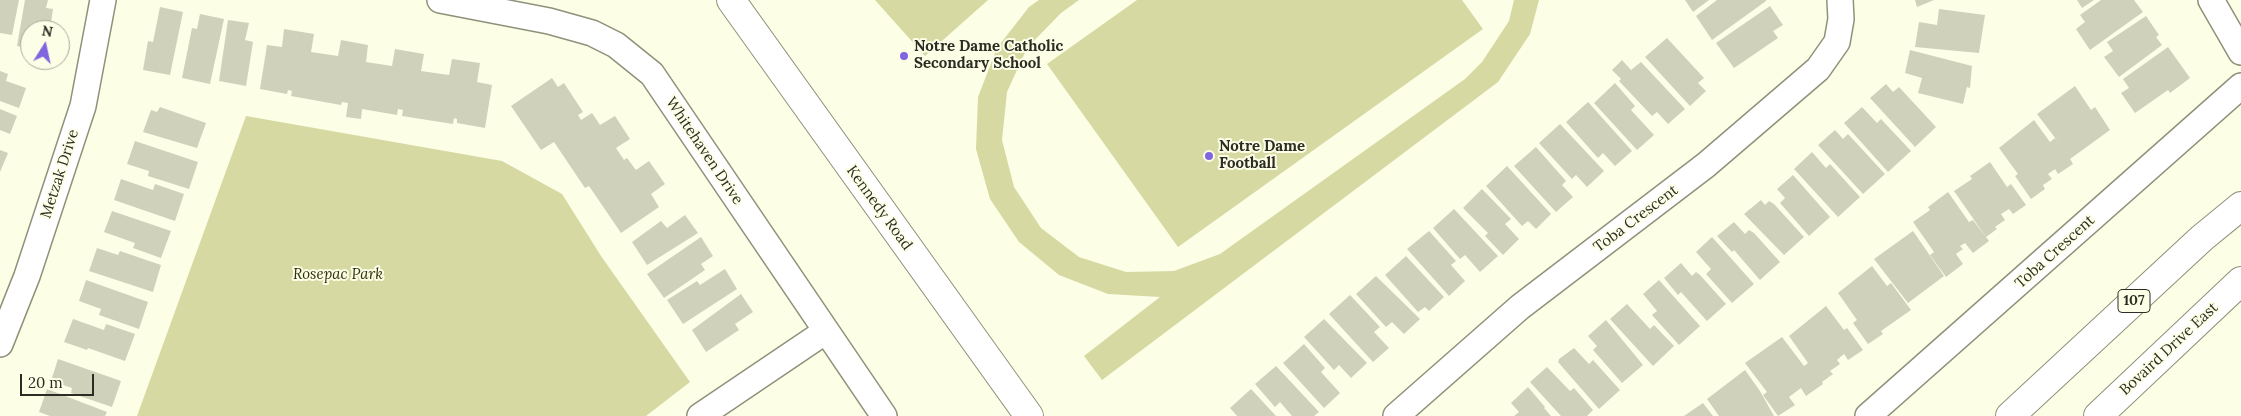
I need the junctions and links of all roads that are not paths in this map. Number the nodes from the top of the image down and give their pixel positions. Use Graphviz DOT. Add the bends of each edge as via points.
graph roads {
  1 [pos="103,0"];
  2 [pos="440,0"];
  3 [pos="731,0"];
  4 [pos="1840,0"];
  5 [pos="2211,0"];
  6 [pos="2241,52"];
  7 [pos="2241,86"];
  8 [pos="2241,206"];
  9 [pos="2241,281"];
  10 [pos="826,331"];
  11 [pos="0,344"];
  12 [pos="700,416"];
  13 [pos="884,416"];
  14 [pos="1029,416"];
  15 [pos="1396,416"];
  16 [pos="1868,416"];
  17 [pos="2010,416"];
  18 [pos="2098,416"];
  1 -- 11 [label="street, Metzak Drive" via="83,106 27,276"];
  2 -- 10 [label="street, Whitehaven Drive" via="549,21 592,33 616,45 652,74"];
  3 -- 14 [label="main road, Kennedy Road"];
  4 -- 15 [label="street, Toba Crescent" via="1841,19 1836,42 1818,69 1706,165 1520,307"];
  5 -- 6 [label="street"];
  7 -- 16 [label="street, Toba Crescent"];
  8 -- 17 [label="main road, 107" via="2202,238"];
  9 -- 18 [label="main road, Bovaird Drive East"];
  10 -- 12 [label="street"];
  10 -- 13 [label="street, Whitehaven Drive"];
}
